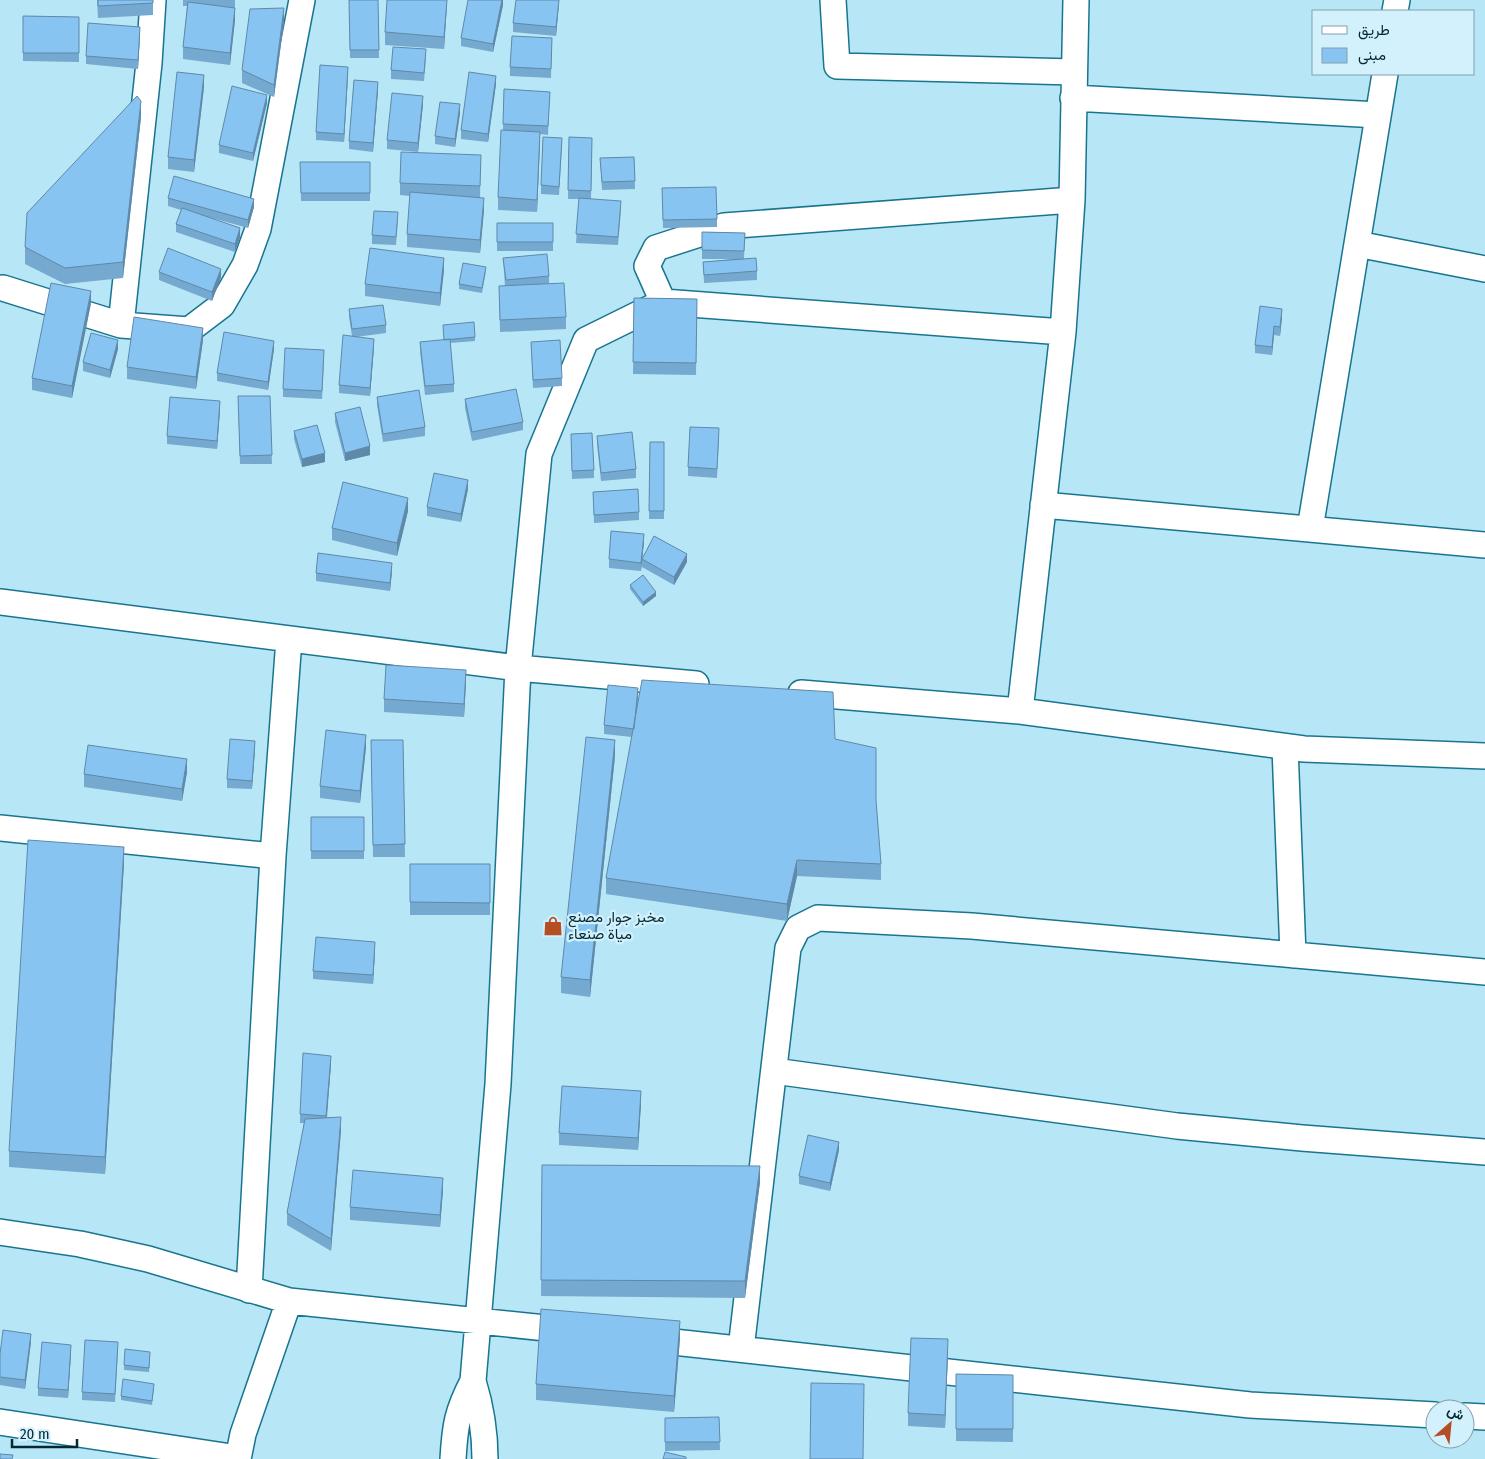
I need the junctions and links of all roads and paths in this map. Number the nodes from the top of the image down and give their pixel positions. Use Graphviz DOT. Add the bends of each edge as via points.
graph roads {
  1 [pos="153,0"];
  2 [pos="302,0"];
  3 [pos="833,0"];
  4 [pos="1076,0"];
  5 [pos="1074,72"];
  6 [pos="1385,75"];
  7 [pos="1073,98"];
  8 [pos="1378,114"];
  9 [pos="1072,200"];
  10 [pos="1356,244"];
  11 [pos="1485,269"];
  12 [pos="1,291"];
  13 [pos="663,302"];
  14 [pos="121,325"];
  15 [pos="1063,332"];
  16 [pos="1043,505"];
  17 [pos="1310,529"];
  18 [pos="1485,545"];
  19 [pos="0,602"];
  20 [pos="289,639"];
  21 [pos="518,668"];
  22 [pos="721,687"];
  23 [pos="779,692"];
  24 [pos="1020,710"];
  25 [pos="1285,747"];
  26 [pos="1485,756"];
  27 [pos="0,828"];
  28 [pos="273,856"];
  29 [pos="1294,955"];
  30 [pos="1485,972"];
  31 [pos="774,1072"];
  32 [pos="1485,1152"];
  33 [pos="0,1232"];
  34 [pos="249,1290"];
  35 [pos="289,1301"];
  36 [pos="478,1320"];
  37 [pos="595,1333"];
  38 [pos="624,1336"];
  39 [pos="741,1349"];
  40 [pos="473,1381"];
  41 [pos="1425,1414"];
  42 [pos="0,1422"];
  43 [pos="238,1459"];
  44 [pos="453,1459"];
  45 [pos="485,1459"];
  1 -- 14 [label="street"];
  2 -- 14 [label="street" via="258,229 245,265 222,305 188,330"];
  3 -- 5 [label="street" via="837,66"];
  4 -- 5 [label="street"];
  5 -- 7 [label="street"];
  6 -- 8 [label="street"];
  7 -- 8 [label="street"];
  7 -- 9 [label="street"];
  8 -- 10 [label="street"];
  9 -- 13 [label="street" via="724,226 656,248 647,266"];
  9 -- 15 [label="street"];
  10 -- 11 [label="street"];
  10 -- 17 [label="street"];
  12 -- 14 [label="street"];
  13 -- 15 [label="street"];
  13 -- 21 [label="street" via="586,340 539,454"];
  15 -- 16 [label="street"];
  16 -- 17 [label="street"];
  16 -- 24 [label="street"];
  17 -- 18 [label="street"];
  19 -- 20 [label="street"];
  20 -- 21 [label="street"];
  20 -- 28 [label="street"];
  21 -- 22 [label="street"];
  21 -- 36 [label="street" via="498,1084"];
  23 -- 24 [label="street"];
  24 -- 25 [label="street"];
  25 -- 26 [label="street"];
  25 -- 29 [label="street"];
  27 -- 28 [label="street"];
  28 -- 34 [label="street"];
  29 -- 30 [label="street"];
  29 -- 31 [label="street" via="972,926 818,918 798,928 788,948"];
  31 -- 32 [label="street" via="1177,1126"];
  31 -- 39 [label="street"];
  33 -- 34 [label="street" via="80,1244 148,1259"];
  34 -- 35 [label="street"];
  35 -- 36 [label="street"];
  35 -- 43 [label="street" via="243,1434"];
  36 -- 37 [label="street"];
  36 -- 40 [label="street"];
  38 -- 39 [label="street"];
  39 -- 41 [label="street" via="1250,1405"];
  40 -- 44 [label="street" via="458,1413"];
  40 -- 45 [label="street" via="485,1434"];
  42 -- 43 [label="street"];
}
